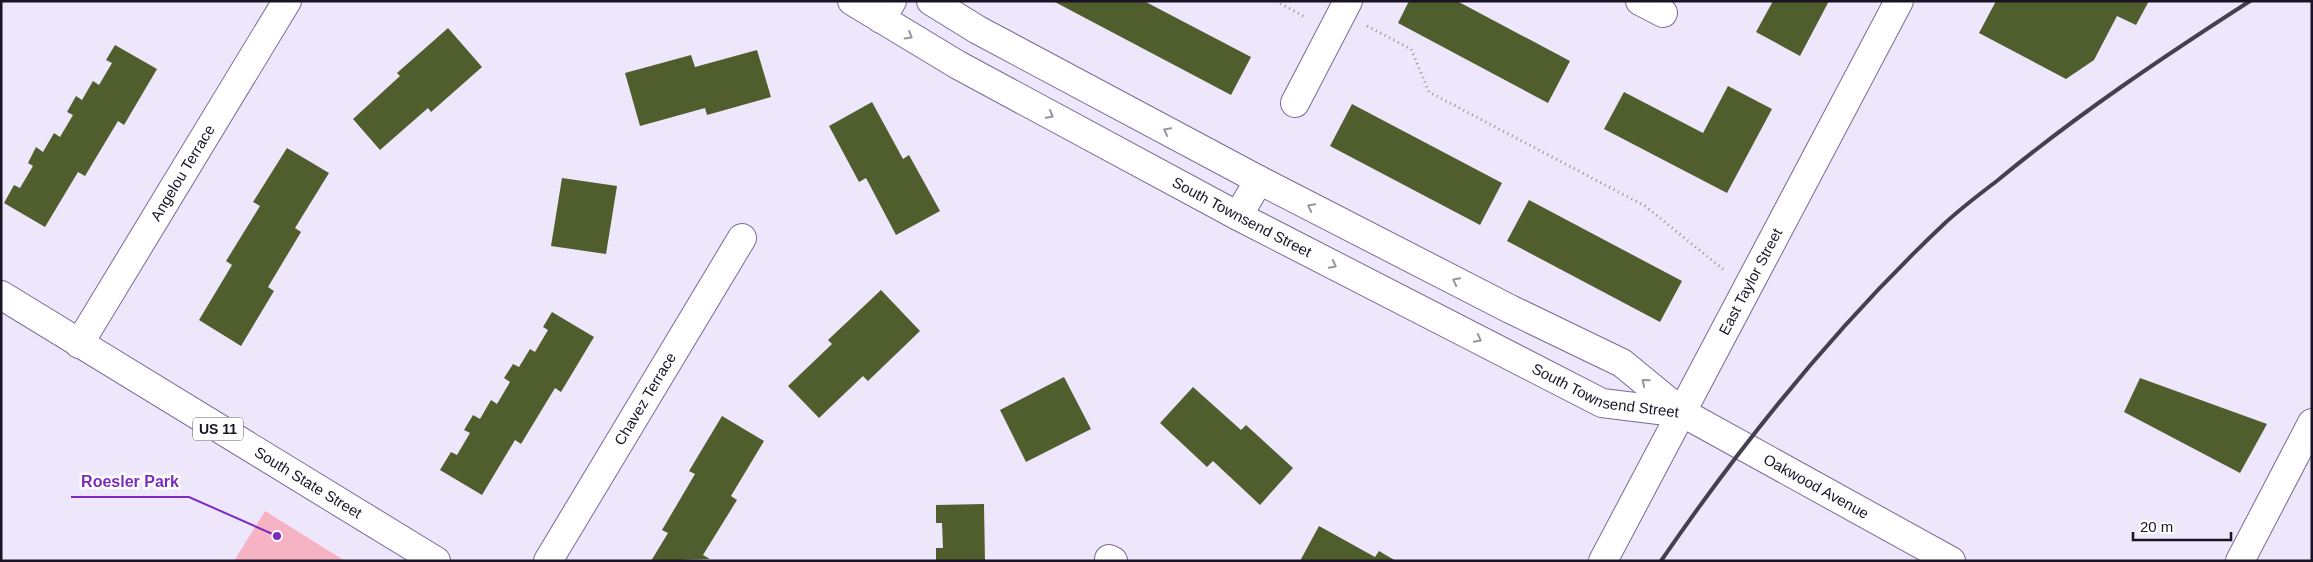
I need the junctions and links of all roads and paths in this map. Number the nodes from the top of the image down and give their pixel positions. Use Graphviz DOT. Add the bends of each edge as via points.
graph roads {
  1 [pos="287,1"];
  2 [pos="852,1"];
  3 [pos="931,1"];
  4 [pos="1899,1"];
  5 [pos="1345,7"];
  6 [pos="887,10"];
  7 [pos="1294,103"];
  8 [pos="1259,180"];
  9 [pos="1238,216"];
  10 [pos="742,238"];
  11 [pos="1747,289"];
  12 [pos="1,295"];
  13 [pos="79,344"];
  14 [pos="1683,413"];
  15 [pos="2312,422"];
  16 [pos="436,561"];
  17 [pos="548,561"];
  18 [pos="1603,561"];
  19 [pos="1951,561"];
  20 [pos="2240,561"];
  1 -- 13 [label="street, Angelou Terrace"];
  2 -- 6 [label="street, South Townsend Street"];
  8 -- 3 [label="street, South Townsend Street, one-way" via="978,30"];
  4 -- 11 [label="street, East Taylor Street"];
  5 -- 7 [label="street"];
  5 -- 11 [label="path" via="1411,49 1429,92 1645,206"];
  6 -- 9 [label="street, South Townsend Street, one-way" via="958,66"];
  8 -- 9 [label="street"];
  14 -- 8 [label="street, South Townsend Street, one-way" via="1622,363"];
  9 -- 14 [label="street, South Townsend Street, one-way" via="1602,403"];
  10 -- 17 [label="street, Chavez Terrace"];
  11 -- 14 [label="street, East Taylor Street"];
  12 -- 13 [label="street, South State Street / US 11"];
  13 -- 16 [label="street, South State Street / US 11"];
  14 -- 18 [label="street, East Taylor Street"];
  14 -- 19 [label="street, Oakwood Avenue"];
  15 -- 20 [label="street"];
}
